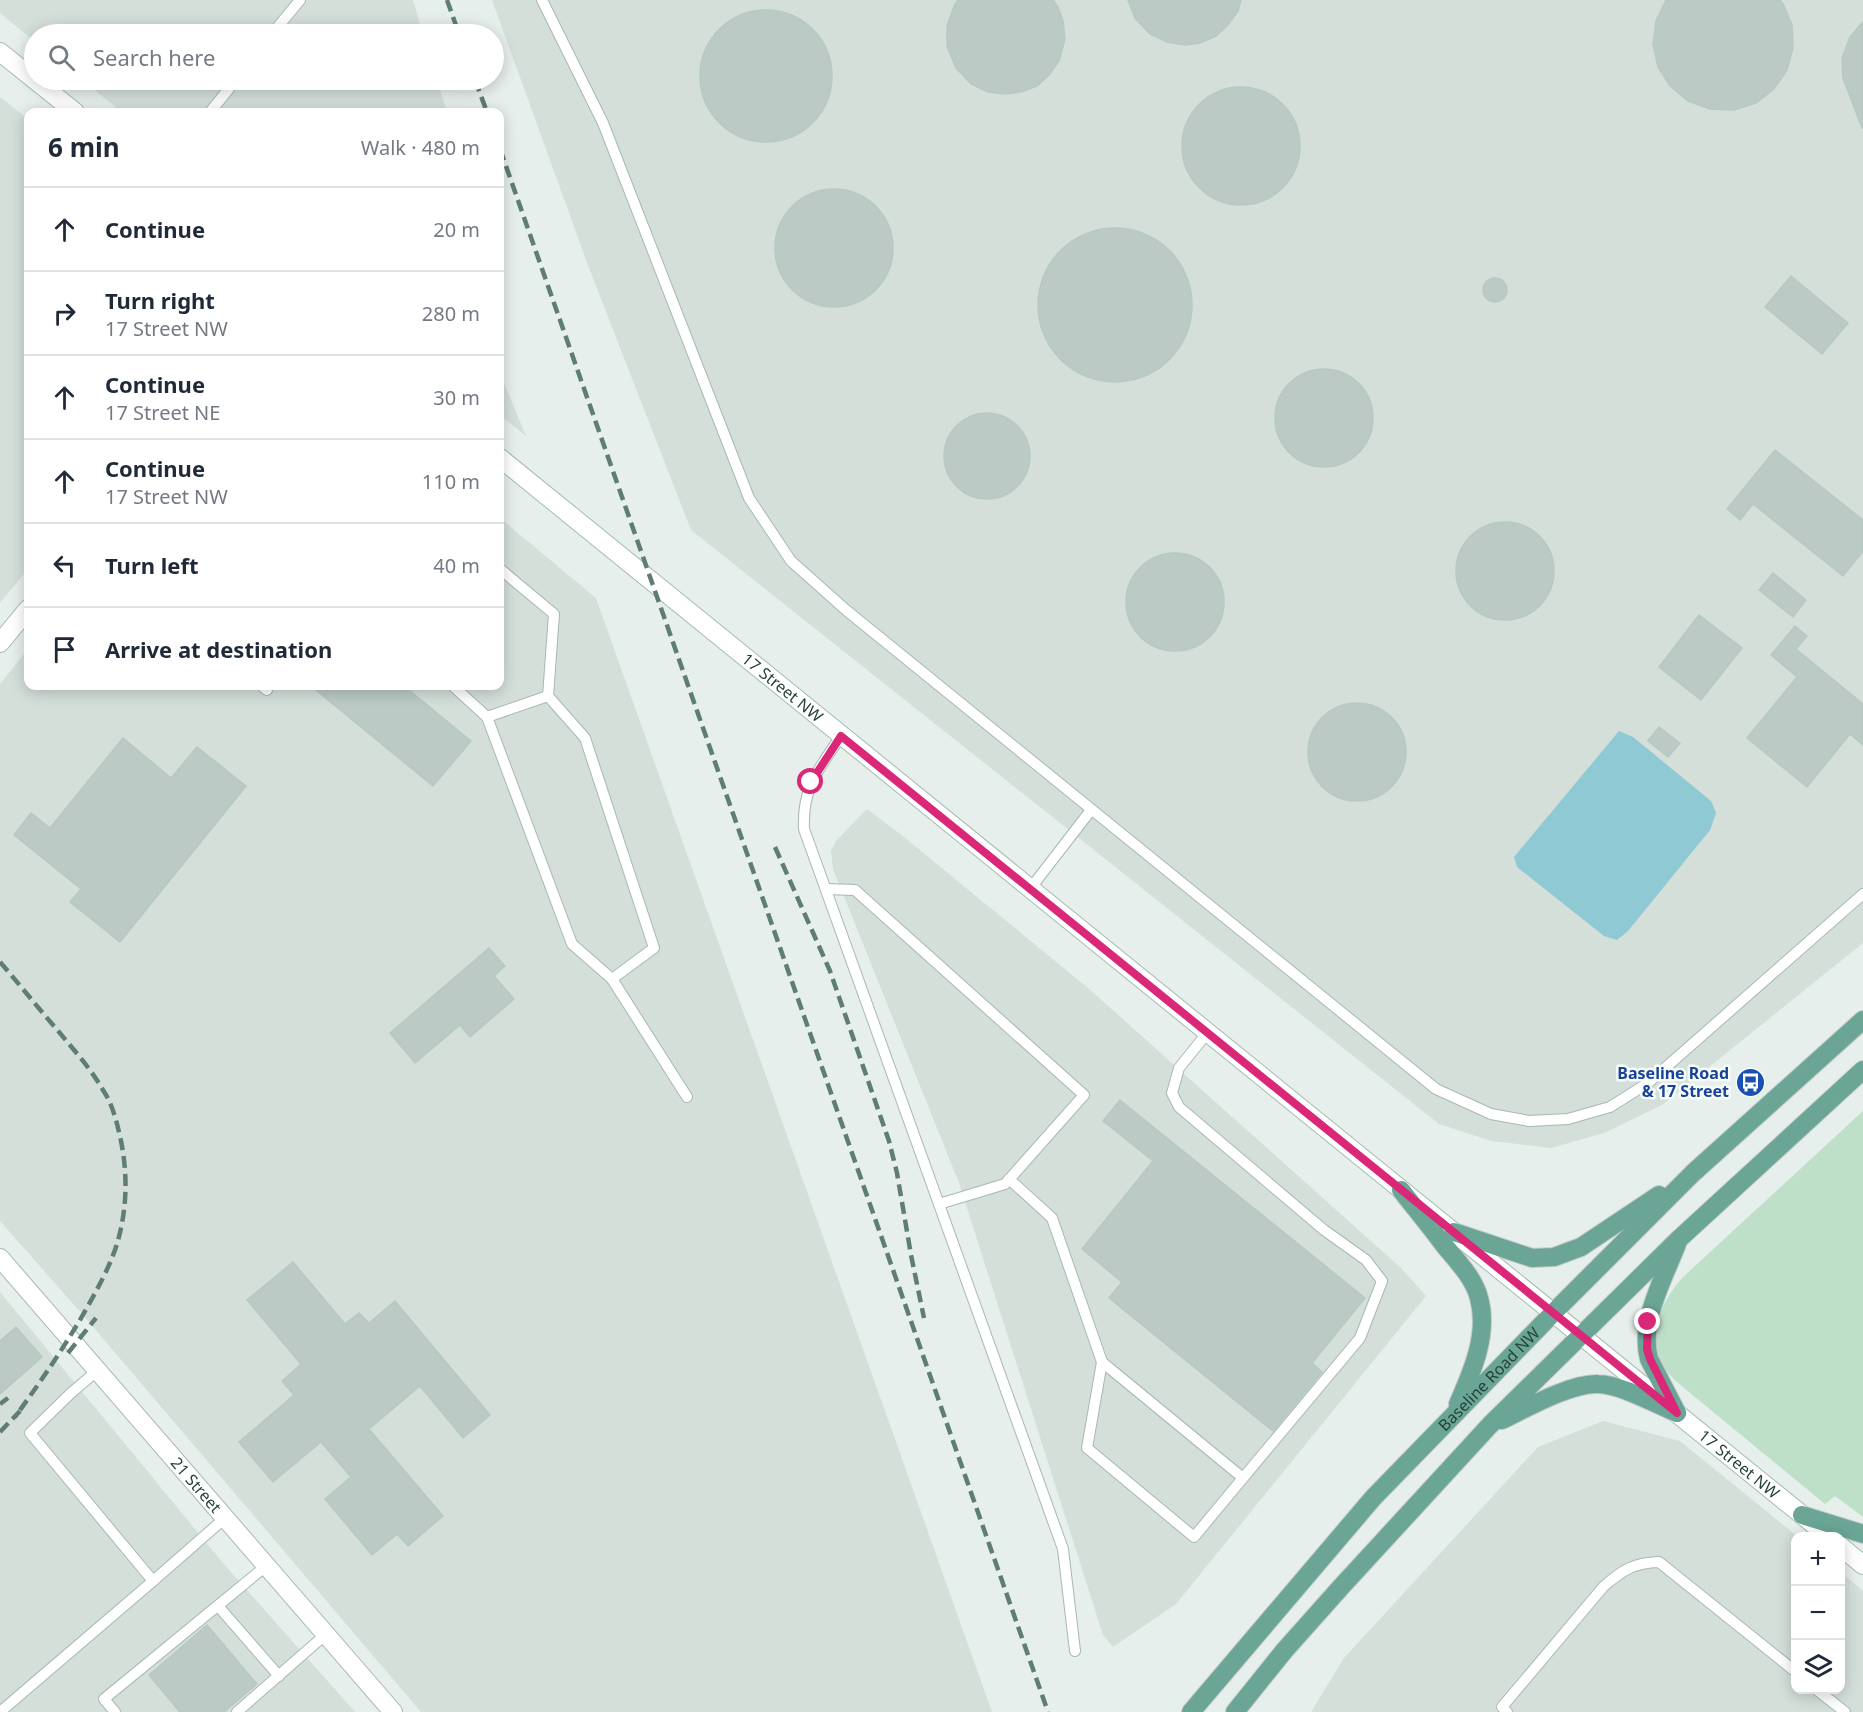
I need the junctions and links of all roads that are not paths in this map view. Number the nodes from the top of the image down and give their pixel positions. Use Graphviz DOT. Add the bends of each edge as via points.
graph roads {
  1 [pos="300,0"];
  2 [pos="542,0"];
  3 [pos="280,24"];
  4 [pos="0,52"];
  5 [pos="24,71"];
  6 [pos="48,90"];
  7 [pos="228,90"];
  8 [pos="70,108"];
  9 [pos="213,108"];
  10 [pos="504,461"];
  11 [pos="504,572"];
  12 [pos="24,614"];
  13 [pos="0,643"];
  14 [pos="457,690"];
  15 [pos="548,696"];
  16 [pos="486,717"];
  17 [pos="841,736"];
  18 [pos="1091,810"];
  19 [pos="826,889"];
  20 [pos="1030,889"];
  21 [pos="1863,894"];
  22 [pos="612,979"];
  23 [pos="1863,1020"];
  24 [pos="1208,1032"];
  25 [pos="1863,1070"];
  26 [pos="1863,1087"];
  27 [pos="687,1097"];
  28 [pos="1823,1105"];
  29 [pos="1693,1173"];
  30 [pos="1009,1179"];
  31 [pos="1401,1191"];
  32 [pos="939,1204"];
  33 [pos="1454,1232"];
  34 [pos="1679,1239"];
  35 [pos="0,1258"];
  36 [pos="1553,1313"];
  37 [pos="1581,1335"];
  38 [pos="1102,1362"];
  39 [pos="98,1370"];
  40 [pos="1677,1413"];
  41 [pos="1454,1416"];
  42 [pos="1490,1425"];
  43 [pos="1243,1478"];
  44 [pos="1802,1515"];
  45 [pos="225,1518"];
  46 [pos="1823,1532"];
  47 [pos="1863,1534"];
  48 [pos="1845,1550"];
  49 [pos="1863,1565"];
  50 [pos="266,1566"];
  51 [pos="153,1581"];
  52 [pos="218,1606"];
  53 [pos="325,1635"];
  54 [pos="1075,1651"];
  55 [pos="1791,1668"];
  56 [pos="279,1676"];
  57 [pos="1823,1694"];
  58 [pos="0,1712"];
  59 [pos="115,1712"];
  60 [pos="237,1712"];
  61 [pos="393,1712"];
  62 [pos="1191,1712"];
  63 [pos="1235,1712"];
  64 [pos="1507,1712"];
  65 [pos="1845,1712"];
  1 -- 3 [label="lane"];
  2 -- 18 [label="lane" via="603,123 749,498 791,561"];
  4 -- 5 [label="main road"];
  6 -- 8 [label="main road"];
  7 -- 9 [label="lane"];
  10 -- 17 [label="main road, 17 Street NW"];
  11 -- 15 [label="lane" via="554,614"];
  12 -- 13 [label="main road"];
  14 -- 16 [label="lane"];
  15 -- 16 [label="lane"];
  15 -- 22 [label="lane" via="585,738 654,948"];
  16 -- 22 [label="lane" via="572,944"];
  17 -- 19 [label="lane" via="811,782 803,811 804,829"];
  17 -- 20 [label="main road, 17 Street NW"];
  18 -- 20 [label="lane"];
  18 -- 21 [label="lane" via="1436,1089 1491,1114 1529,1121 1568,1119 1610,1107 1648,1083"];
  19 -- 30 [label="lane" via="855,890 1084,1095"];
  19 -- 32 [label="lane"];
  20 -- 24 [label="main road, 17 Street NW"];
  22 -- 27 [label="lane"];
  23 -- 29 [label="main road, Baseline Road NW"];
  24 -- 31 [label="main road, 17 Street NW"];
  24 -- 43 [label="lane" via="1179,1068 1172,1093 1179,1107 1324,1230 1366,1260 1382,1281 1360,1338"];
  25 -- 28 [label="main road, Baseline Road NW"];
  26 -- 28 [label="main road"];
  28 -- 34 [label="main road, Baseline Road NW"];
  29 -- 33 [label="main road" via="1581,1247 1554,1257 1532,1258"];
  29 -- 36 [label="main road, Baseline Road NW"];
  30 -- 32 [label="lane" via="1005,1184"];
  30 -- 38 [label="lane" via="1052,1218"];
  31 -- 33 [label="main road, 17 Street NW"];
  31 -- 41 [label="main road" via="1468,1274 1479,1296 1480,1344"];
  32 -- 54 [label="lane" via="1063,1549"];
  33 -- 36 [label="main road, 17 Street NW"];
  34 -- 37 [label="main road, Baseline Road NW"];
  34 -- 40 [label="main road" via="1649,1316 1647,1349"];
  35 -- 39 [label="main road, 21 Street"];
  36 -- 37 [label="main road, 17 Street NW"];
  36 -- 41 [label="main road, Baseline Road NW"];
  37 -- 40 [label="main road, 17 Street NW"];
  37 -- 42 [label="main road, Baseline Road NW"];
  38 -- 43 [label="lane"];
  38 -- 43 [label="lane" via="1087,1448 1194,1537"];
  39 -- 45 [label="main road, 21 Street"];
  39 -- 51 [label="lane" via="30,1432"];
  40 -- 42 [label="main road" via="1618,1389 1582,1385"];
  40 -- 44 [label="main road, 17 Street NW"];
  41 -- 62 [label="main road, Baseline Road NW" via="1373,1498"];
  42 -- 63 [label="main road, Baseline Road NW" via="1284,1651"];
  44 -- 46 [label="main road, 17 Street NW"];
  44 -- 47 [label="main road"];
  45 -- 50 [label="main road, 21 Street"];
  45 -- 51 [label="lane"];
  48 -- 49 [label="main road"];
  50 -- 52 [label="lane"];
  50 -- 53 [label="main road, 21 Street"];
  51 -- 58 [label="lane"];
  52 -- 56 [label="lane"];
  52 -- 59 [label="lane" via="104,1699"];
  53 -- 56 [label="lane"];
  53 -- 61 [label="main road, 21 Street"];
  55 -- 64 [label="lane" via="1659,1562 1642,1563 1623,1570 1604,1586 1502,1707"];
  56 -- 60 [label="lane"];
  57 -- 65 [label="lane"];
}
